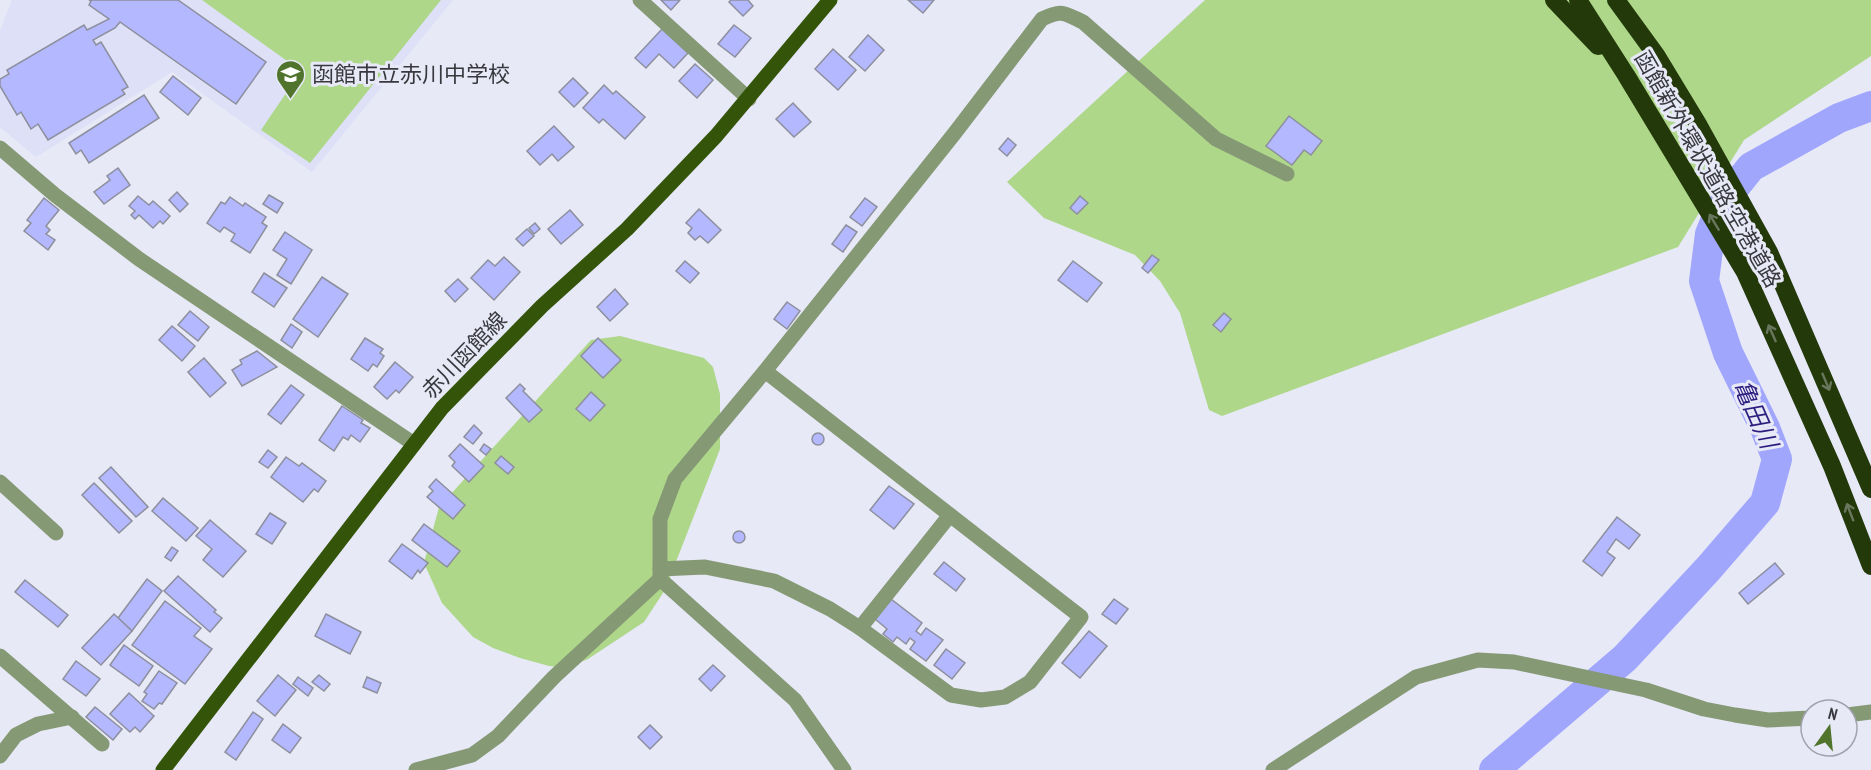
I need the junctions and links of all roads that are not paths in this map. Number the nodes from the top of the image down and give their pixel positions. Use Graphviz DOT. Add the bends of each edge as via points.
graph roads {
  1 [pos="640,0"];
  2 [pos="830,0"];
  3 [pos="1554,0"];
  4 [pos="1578,0"];
  5 [pos="1616,0"];
  6 [pos="1629,0"];
  7 [pos="1656,56"];
  8 [pos="1626,75"];
  9 [pos="748,99"];
  10 [pos="0,148"];
  11 [pos="1287,174"];
  12 [pos="765,371"];
  13 [pos="414,444"];
  14 [pos="0,482"];
  15 [pos="1871,489"];
  16 [pos="950,515"];
  17 [pos="56,533"];
  18 [pos="1871,566"];
  19 [pos="660,574"];
  20 [pos="860,628"];
  21 [pos="0,656"];
  22 [pos="72,717"];
  23 [pos="1799,719"];
  24 [pos="102,744"];
  25 [pos="0,756"];
  26 [pos="163,770"];
  27 [pos="416,770"];
  28 [pos="844,770"];
  29 [pos="1273,770"];
  1 -- 9 [label="street"];
  2 -- 9 [label="main road, 赤川函館線"];
  3 -- 8 [label="highway"];
  4 -- 8 [label="highway, 函館新外環状道路;空港道路"];
  5 -- 7 [label="highway, 函館新外環状道路;空港道路"];
  6 -- 7 [label="highway"];
  7 -- 15 [label="highway, 函館新外環状道路;空港道路, one-way" via="1769,252"];
  18 -- 8 [label="highway, 函館新外環状道路;空港道路, one-way" via="1832,466 1744,272"];
  9 -- 13 [label="main road, 赤川函館線" via="627,229 489,359"];
  10 -- 13 [label="street" via="139,259"];
  11 -- 12 [label="street" via="1216,139 1083,22 1055,13 1042,19"];
  12 -- 16 [label="street"];
  12 -- 19 [label="street" via="675,479 660,519"];
  13 -- 26 [label="main road, 赤川函館線"];
  14 -- 17 [label="street"];
  16 -- 20 [label="street"];
  16 -- 20 [label="street" via="1081,616 1030,682 1005,697 981,700 951,695"];
  19 -- 20 [label="street" via="705,567 774,581"];
  19 -- 27 [label="street" via="498,736 472,755"];
  19 -- 28 [label="street" via="795,700"];
  21 -- 22 [label="street"];
  22 -- 24 [label="street"];
  22 -- 25 [label="street" via="38,724 16,735"];
  23 -- 29 [label="street" via="1768,720 1704,710 1646,690 1514,662 1478,660 1416,678"];
}
